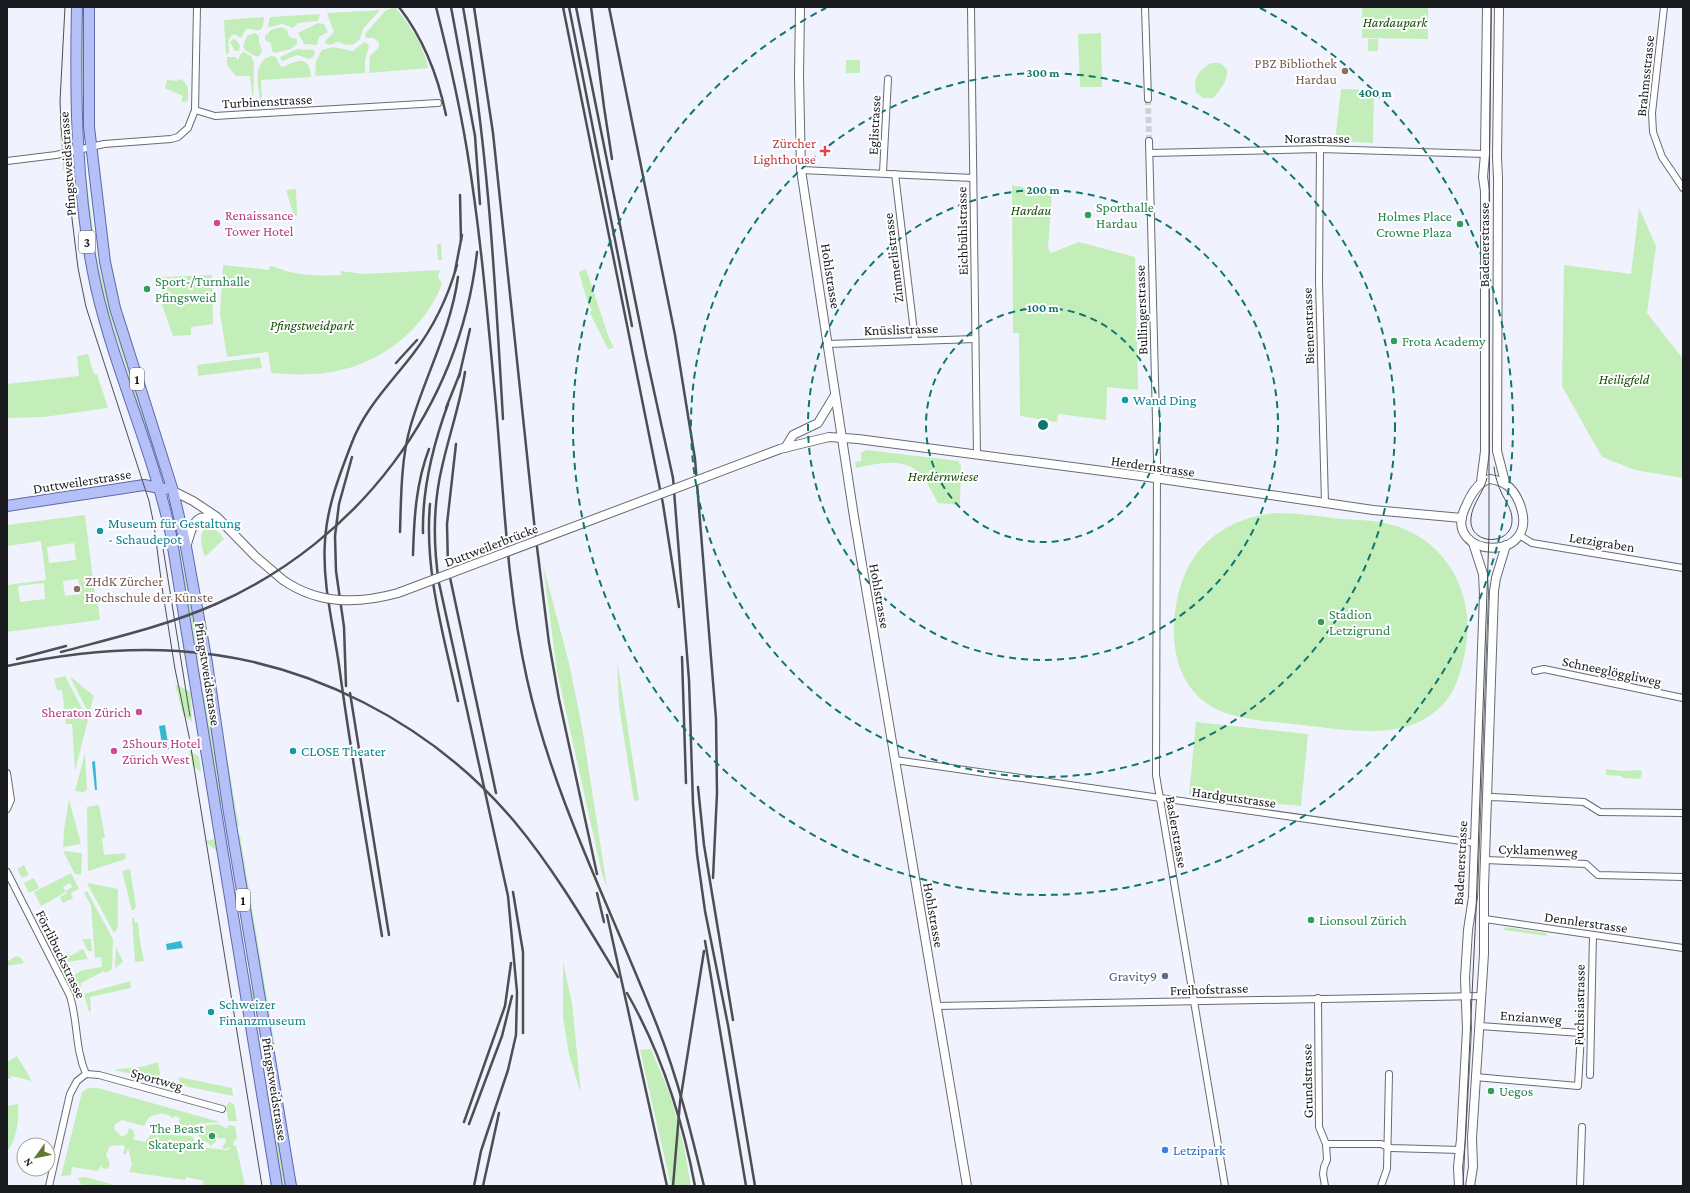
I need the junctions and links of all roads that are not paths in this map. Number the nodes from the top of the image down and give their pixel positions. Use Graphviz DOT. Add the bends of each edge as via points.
graph roads {
  1 [pos="77,7"];
  2 [pos="88,7"];
  3 [pos="197,7"];
  4 [pos="800,7"];
  5 [pos="971,7"];
  6 [pos="1145,7"];
  7 [pos="1487,7"];
  8 [pos="1499,7"];
  9 [pos="1664,7"];
  10 [pos="888,79"];
  11 [pos="1148,99"];
  12 [pos="438,103"];
  13 [pos="195,110"];
  14 [pos="1149,141"];
  15 [pos="91,148"];
  16 [pos="1320,149"];
  17 [pos="78,151"];
  18 [pos="1150,153"];
  19 [pos="1485,154"];
  20 [pos="7,161"];
  21 [pos="801,170"];
  22 [pos="883,172"];
  23 [pos="895,174"];
  24 [pos="973,178"];
  25 [pos="1683,188"];
  26 [pos="975,339"];
  27 [pos="915,340"];
  28 [pos="828,344"];
  29 [pos="835,395"];
  30 [pos="841,438"];
  31 [pos="782,448"];
  32 [pos="977,454"];
  33 [pos="1156,479"];
  34 [pos="1481,482"];
  35 [pos="1505,482"];
  36 [pos="160,488"];
  37 [pos="173,491"];
  38 [pos="1325,503"];
  39 [pos="7,506"];
  40 [pos="1462,518"];
  41 [pos="231,530"];
  42 [pos="1519,535"];
  43 [pos="1473,543"];
  44 [pos="1506,545"];
  45 [pos="186,547"];
  46 [pos="1683,568"];
  47 [pos="1535,670"];
  48 [pos="1683,698"];
  49 [pos="895,760"];
  50 [pos="7,773"];
  51 [pos="1159,798"];
  52 [pos="1487,798"];
  53 [pos="7,809"];
  54 [pos="1683,813"];
  55 [pos="1475,843"];
  56 [pos="1485,860"];
  57 [pos="7,872"];
  58 [pos="1683,877"];
  59 [pos="1485,919"];
  60 [pos="1593,935"];
  61 [pos="1683,948"];
  62 [pos="1465,996"];
  63 [pos="1482,996"];
  64 [pos="1318,998"];
  65 [pos="1194,1001"];
  66 [pos="936,1006"];
  67 [pos="1480,1026"];
  68 [pos="86,1074"];
  69 [pos="1389,1074"];
  70 [pos="1590,1075"];
  71 [pos="1475,1077"];
  72 [pos="222,1109"];
  73 [pos="1582,1127"];
  74 [pos="1326,1144"];
  75 [pos="1388,1147"];
  76 [pos="1460,1150"];
  77 [pos="49,1186"];
  78 [pos="277,1186"];
  79 [pos="291,1186"];
  80 [pos="967,1186"];
  81 [pos="1225,1186"];
  82 [pos="1325,1186"];
  83 [pos="1381,1186"];
  84 [pos="1459,1186"];
  85 [pos="1470,1186"];
  86 [pos="1580,1186"];
  1 -- 17 [label="main road, Pfingstweidstrasse / 3"];
  2 -- 15 [label="main road, Pfingstweidstrasse / 1"];
  3 -- 13 [label="street"];
  4 -- 21 [label="street, Hohlstrasse"];
  5 -- 24 [label="street, Eichbühlstrasse"];
  6 -- 11 [label="street"];
  7 -- 19 [label="street, Badenerstrasse"];
  8 -- 35 [label="street, Badenerstrasse" via="1496,157 1497,451"];
  9 -- 25 [label="street, Brahmsstrasse" via="1652,113 1653,132 1662,157"];
  10 -- 22 [label="street, Eglistrasse"];
  12 -- 13 [label="street, Turbinenstrasse" via="215,116"];
  13 -- 15 [label="street" via="188,128 178,137 110,143"];
  14 -- 18 [label="street, Bullingerstrasse"];
  15 -- 17 [label="street"];
  15 -- 37 [label="main road, Pfingstweidstrasse / 1" via="109,287"];
  16 -- 18 [label="street, Norastrasse"];
  16 -- 19 [label="street, Norastrasse"];
  16 -- 38 [label="street, Bienenstrasse" via="1319,282"];
  17 -- 20 [label="street"];
  17 -- 36 [label="main road, Pfingstweidstrasse / 3" via="88,246 96,288"];
  18 -- 33 [label="street, Bullingerstrasse"];
  19 -- 34 [label="street, Badenerstrasse" via="1485,451"];
  21 -- 22 [label="street, Eglistrasse"];
  21 -- 28 [label="street, Hohlstrasse"];
  22 -- 23 [label="street, Eglistrasse"];
  23 -- 24 [label="street, Eglistrasse"];
  23 -- 27 [label="street, Zimmerlistrasse"];
  24 -- 26 [label="street, Eichbühlstrasse"];
  26 -- 27 [label="street, Knüslistrasse"];
  26 -- 32 [label="street, Eichbühlstrasse"];
  27 -- 28 [label="street, Knüslistrasse"];
  28 -- 29 [label="street, Hohlstrasse"];
  29 -- 30 [label="street, Hohlstrasse"];
  29 -- 31 [label="street" via="818,423 793,435"];
  30 -- 31 [label="street, Duttweilerbrücke" via="829,438"];
  30 -- 32 [label="street, Herdernstrasse"];
  30 -- 49 [label="street, Hohlstrasse"];
  31 -- 41 [label="street, Duttweilerbrücke, bridge" via="417,587 368,600 324,598 296,589 267,568"];
  32 -- 33 [label="street, Herdernstrasse"];
  33 -- 38 [label="street, Herdernstrasse"];
  33 -- 51 [label="street, Baslerstrasse" via="1156,774"];
  34 -- 35 [label="street" via="1490,479"];
  34 -- 40 [label="street, Badenerstrasse" via="1464,508"];
  35 -- 42 [label="street, Badenerstrasse" via="1512,489 1523,513 1524,525"];
  36 -- 37 [label="main road, Duttweilerstrasse"];
  36 -- 39 [label="main road, Duttweilerstrasse" via="144,485"];
  36 -- 78 [label="main road, Pfingstweidstrasse / 1" via="171,535"];
  37 -- 41 [label="street, Duttweilerbrücke" via="208,510"];
  37 -- 45 [label="main road, Pfingstweidstrasse / 1"];
  38 -- 40 [label="street, Herdernstrasse"];
  40 -- 43 [label="street, Badenerstrasse" via="1464,533"];
  41 -- 45 [label="street" via="218,520 199,520 191,527"];
  42 -- 44 [label="street"];
  42 -- 46 [label="street, Letzigraben" via="1532,543"];
  43 -- 44 [label="street" via="1489,549"];
  43 -- 55 [label="street, Badenerstrasse" via="1484,582"];
  44 -- 52 [label="street, Badenerstrasse" via="1494,591"];
  45 -- 79 [label="main road, Pfingstweidstrasse / 1"];
  47 -- 48 [label="street, Schneeglöggliweg" via="1544,669"];
  49 -- 51 [label="street, Hardgutstrasse"];
  49 -- 66 [label="street, Hohlstrasse"];
  50 -- 53 [label="street" via="11,800"];
  51 -- 55 [label="street, Hardgutstrasse"];
  51 -- 65 [label="street, Baslerstrasse"];
  52 -- 54 [label="street" via="1576,801 1584,802 1600,812"];
  52 -- 56 [label="street, Badenerstrasse"];
  55 -- 62 [label="street, Badenerstrasse"];
  56 -- 58 [label="street, Cyklamenweg" via="1586,864 1598,875"];
  56 -- 59 [label="street, Badenerstrasse"];
  57 -- 68 [label="street, Förrlibuckstrasse" via="70,996 78,1052"];
  59 -- 60 [label="street, Dennlerstrasse"];
  59 -- 63 [label="street, Badenerstrasse"];
  60 -- 61 [label="street, Dennlerstrasse"];
  60 -- 70 [label="street, Fuchsiastrasse"];
  62 -- 63 [label="street, Freihofstrasse"];
  62 -- 64 [label="street, Freihofstrasse"];
  62 -- 76 [label="street, Badenerstrasse" via="1467,1029"];
  63 -- 67 [label="street, Badenerstrasse"];
  64 -- 65 [label="street, Freihofstrasse"];
  64 -- 74 [label="street, Grundstrasse" via="1320,1127"];
  65 -- 66 [label="street, Freihofstrasse"];
  65 -- 81 [label="street, Baslerstrasse"];
  66 -- 80 [label="street, Hohlstrasse"];
  67 -- 71 [label="street, Badenerstrasse"];
  67 -- 71 [label="street, Enzianweg" via="1581,1033 1578,1086"];
  68 -- 72 [label="street, Sportweg" via="99,1075"];
  68 -- 77 [label="street" via="77,1081 70,1094"];
  69 -- 75 [label="street"];
  71 -- 85 [label="street, Badenerstrasse" via="1473,1167"];
  73 -- 86 [label="street"];
  74 -- 75 [label="street" via="1382,1144"];
  74 -- 82 [label="street, Grundstrasse" via="1327,1160 1323,1174"];
  75 -- 76 [label="street"];
  75 -- 83 [label="street" via="1387,1169"];
  76 -- 84 [label="street, Badenerstrasse"];
}
